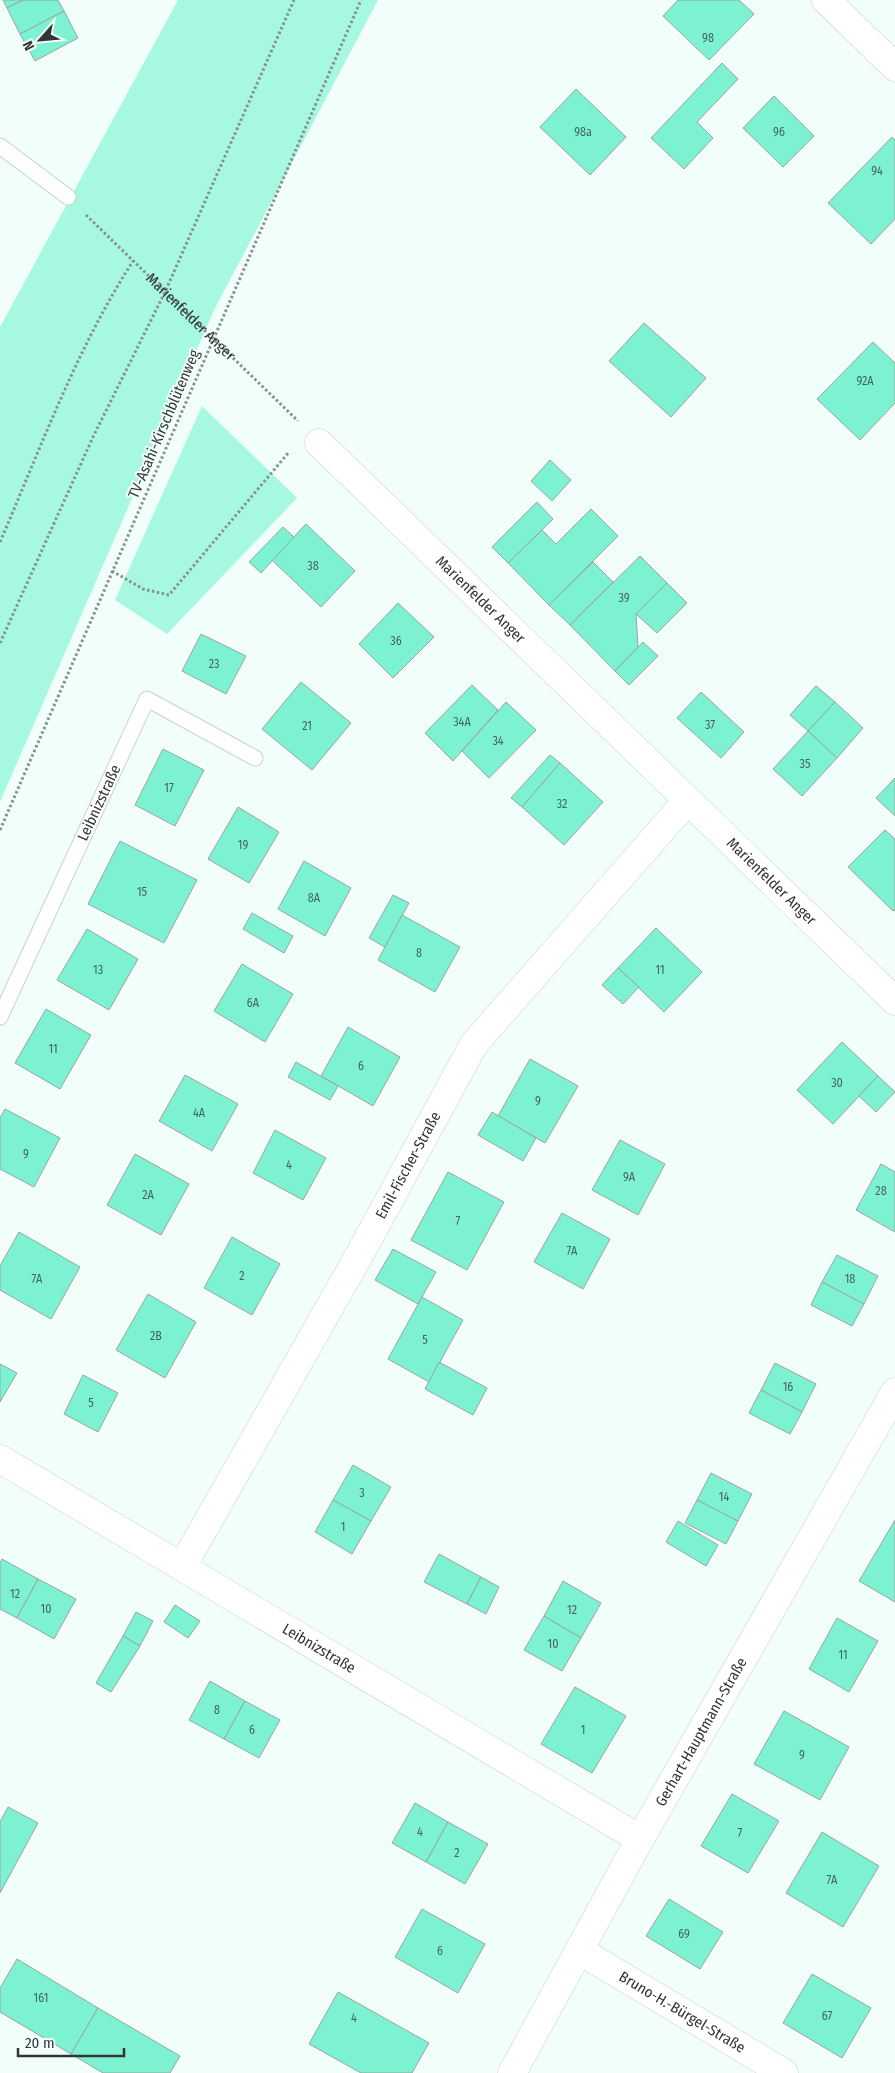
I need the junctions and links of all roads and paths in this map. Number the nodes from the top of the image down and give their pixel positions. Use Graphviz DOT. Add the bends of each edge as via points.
graph roads {
  1 [pos="294,0"];
  2 [pos="361,0"];
  3 [pos="826,0"];
  4 [pos="895,66"];
  5 [pos="0,146"];
  6 [pos="68,197"];
  7 [pos="133,261"];
  8 [pos="166,292"];
  9 [pos="213,339"];
  10 [pos="313,436"];
  11 [pos="0,542"];
  12 [pos="112,571"];
  13 [pos="0,643"];
  14 [pos="255,758"];
  15 [pos="687,800"];
  16 [pos="0,830"];
  17 [pos="895,1001"];
  18 [pos="0,1017"];
  19 [pos="895,1392"];
  20 [pos="0,1459"];
  21 [pos="182,1567"];
  22 [pos="640,1839"];
  23 [pos="580,1951"];
  24 [pos="512,2073"];
  25 [pos="784,2073"];
  1 -- 8 [label="path"];
  2 -- 9 [label="path, TV-Asahi-Kirschblütenweg"];
  3 -- 4 [label="street"];
  5 -- 6 [label="lane"];
  6 -- 7 [label="path, Marienfelder Anger"];
  7 -- 8 [label="path, Marienfelder Anger"];
  7 -- 11 [label="path" via="84,348"];
  8 -- 9 [label="path, Marienfelder Anger"];
  8 -- 13 [label="path" via="92,437"];
  9 -- 10 [label="path, Marienfelder Anger"];
  9 -- 12 [label="path, TV-Asahi-Kirschblütenweg"];
  10 -- 12 [label="path" via="169,595 143,589"];
  10 -- 15 [label="street, Marienfelder Anger"];
  12 -- 16 [label="path, TV-Asahi-Kirschblütenweg"];
  14 -- 18 [label="lane, Leibnizstraße" via="147,699"];
  15 -- 17 [label="street, Marienfelder Anger"];
  15 -- 21 [label="street, Emil-Fischer-Straße" via="474,1044 361,1252"];
  19 -- 22 [label="street, Gerhart-Hauptmann-Straße"];
  20 -- 21 [label="street, Leibnizstraße"];
  21 -- 22 [label="street, Leibnizstraße"];
  22 -- 23 [label="street, Gerhart-Hauptmann-Straße"];
  23 -- 24 [label="street, Gerhart-Hauptmann-Straße"];
  23 -- 25 [label="street, Bruno-H.-Bürgel-Straße"];
}
